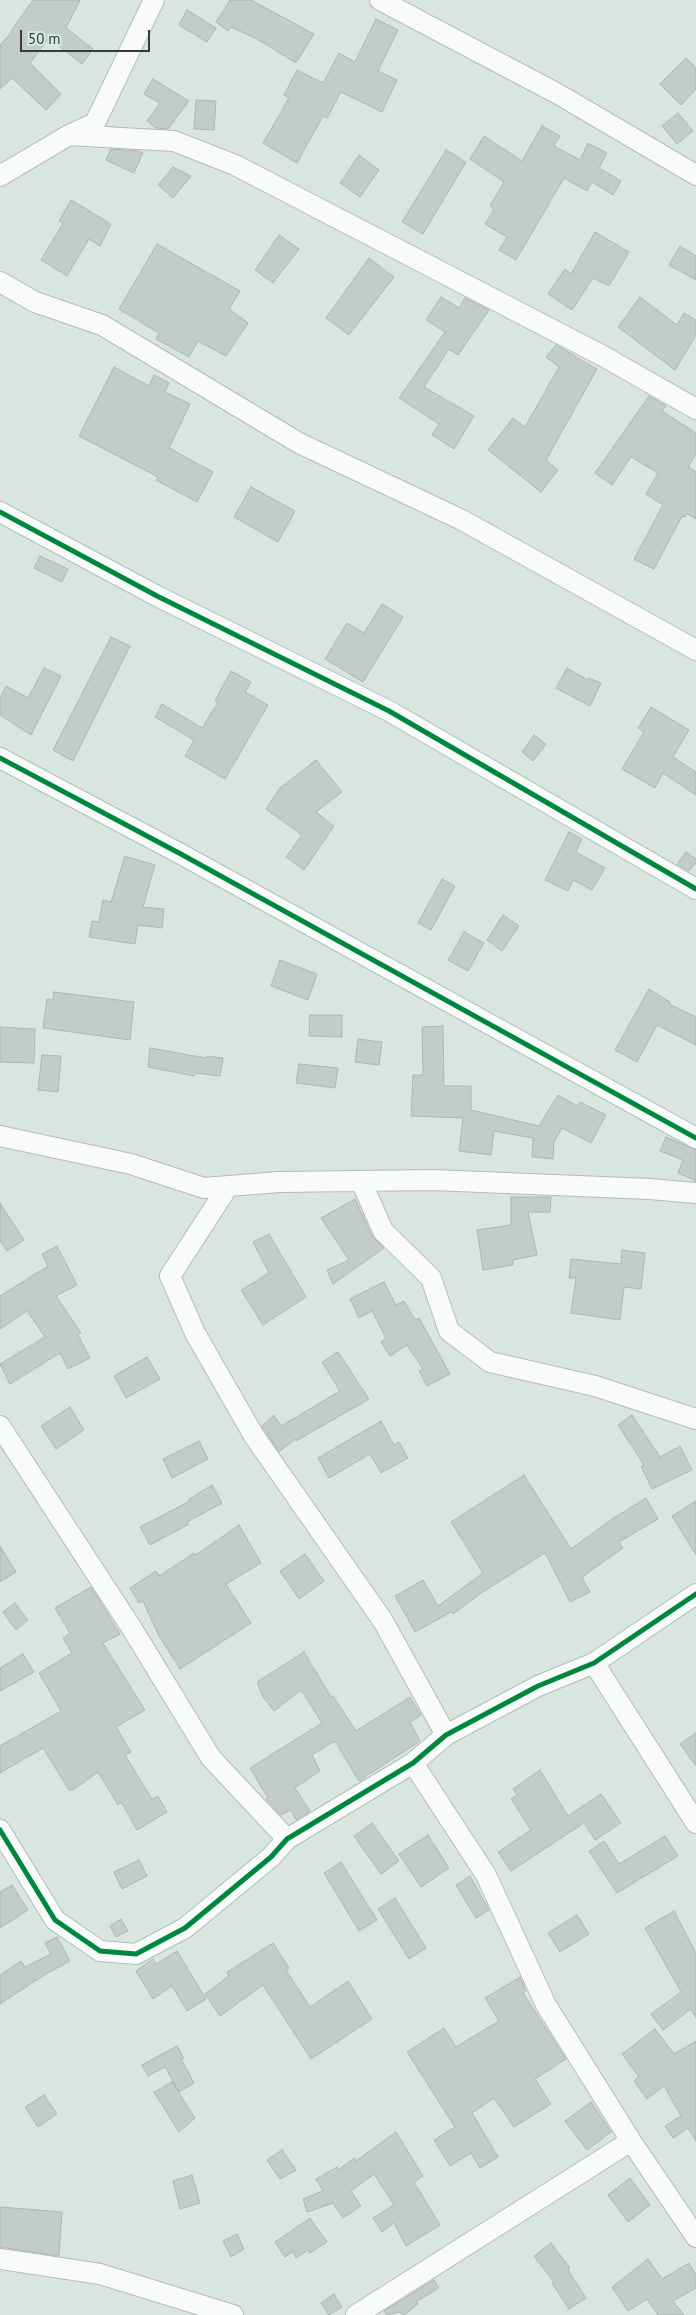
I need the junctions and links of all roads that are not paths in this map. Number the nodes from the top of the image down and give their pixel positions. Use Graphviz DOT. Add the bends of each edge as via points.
graph roads {
  1 [pos="154,0"];
  2 [pos="392,2"];
  3 [pos="69,135"];
  4 [pos="696,174"];
  5 [pos="0,176"];
  6 [pos="0,282"];
  7 [pos="696,409"];
  8 [pos="0,512"];
  9 [pos="696,650"];
  10 [pos="0,758"];
  11 [pos="696,889"];
  12 [pos="0,1136"];
  13 [pos="696,1138"];
  14 [pos="362,1182"];
  15 [pos="227,1188"];
  16 [pos="696,1193"];
  17 [pos="696,1419"];
  18 [pos="0,1426"];
  19 [pos="696,1594"];
  20 [pos="594,1663"];
  21 [pos="446,1735"];
  22 [pos="412,1763"];
  23 [pos="696,1824"];
  24 [pos="0,1830"];
  25 [pos="288,1838"];
  26 [pos="631,2141"];
  27 [pos="696,2237"];
  28 [pos="0,2259"];
  29 [pos="233,2315"];
  30 [pos="356,2315"];
  1 -- 3 [label="street" via="95,123"];
  2 -- 4 [label="street"];
  3 -- 5 [label="street"];
  3 -- 7 [label="street" via="174,141 235,165 603,356"];
  6 -- 9 [label="street" via="35,302 102,325 299,443 462,520"];
  8 -- 11 [label="street" via="157,596 389,711"];
  10 -- 13 [label="street"];
  12 -- 15 [label="street" via="131,1164 204,1188"];
  14 -- 15 [label="street" via="279,1182"];
  14 -- 16 [label="street" via="433,1180"];
  14 -- 17 [label="street" via="383,1231 431,1278 449,1331 490,1362 595,1386"];
  15 -- 21 [label="street" via="170,1276 195,1332 254,1436 383,1620"];
  18 -- 25 [label="street" via="131,1627 211,1758"];
  19 -- 20 [label="street"];
  20 -- 21 [label="street" via="538,1686"];
  20 -- 23 [label="street"];
  21 -- 22 [label="street"];
  22 -- 25 [label="street"];
  22 -- 26 [label="street" via="486,1875 546,2005"];
  24 -- 25 [label="street" via="55,1920 100,1951 136,1954 185,1928 271,1857"];
  26 -- 27 [label="street"];
  26 -- 30 [label="street"];
  28 -- 29 [label="street" via="100,2274"];
}
